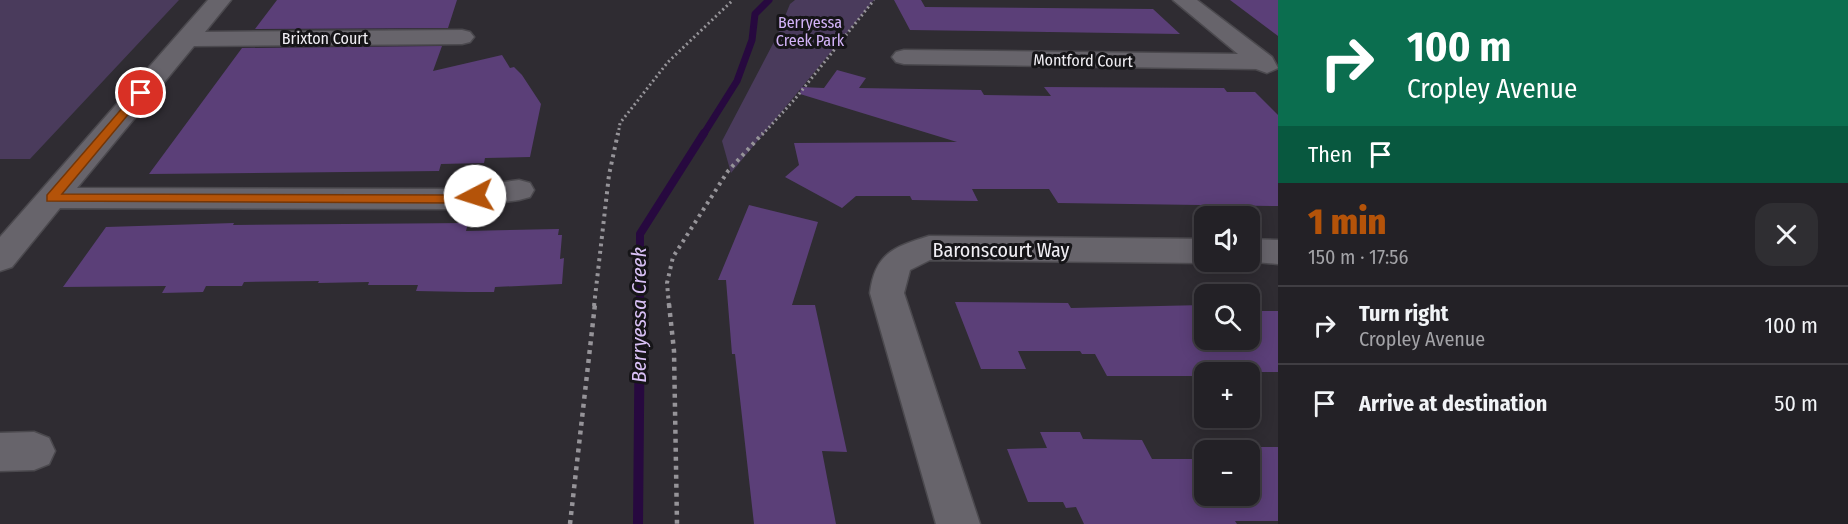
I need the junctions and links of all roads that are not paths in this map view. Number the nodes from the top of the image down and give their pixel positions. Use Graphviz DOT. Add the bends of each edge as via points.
graph roads {
  1 [pos="220,0"];
  2 [pos="1185,0"];
  3 [pos="462,37"];
  4 [pos="187,39"];
  5 [pos="904,57"];
  6 [pos="1270,68"];
  7 [pos="519,190"];
  8 [pos="52,198"];
  9 [pos="1194,251"];
  10 [pos="1260,251"];
  11 [pos="1278,252"];
  12 [pos="0,259"];
  13 [pos="958,524"];
  1 -- 4 [label="street"];
  2 -- 6 [label="street"];
  3 -- 4 [label="street, Brixton Court"];
  4 -- 8 [label="street"];
  5 -- 6 [label="street, Montford Court"];
  7 -- 8 [label="street" via="454,199"];
  8 -- 12 [label="street"];
  9 -- 13 [label="street, Baronscourt Way" via="929,248 896,262 888,276 887,293"];
  10 -- 11 [label="street"];
}
